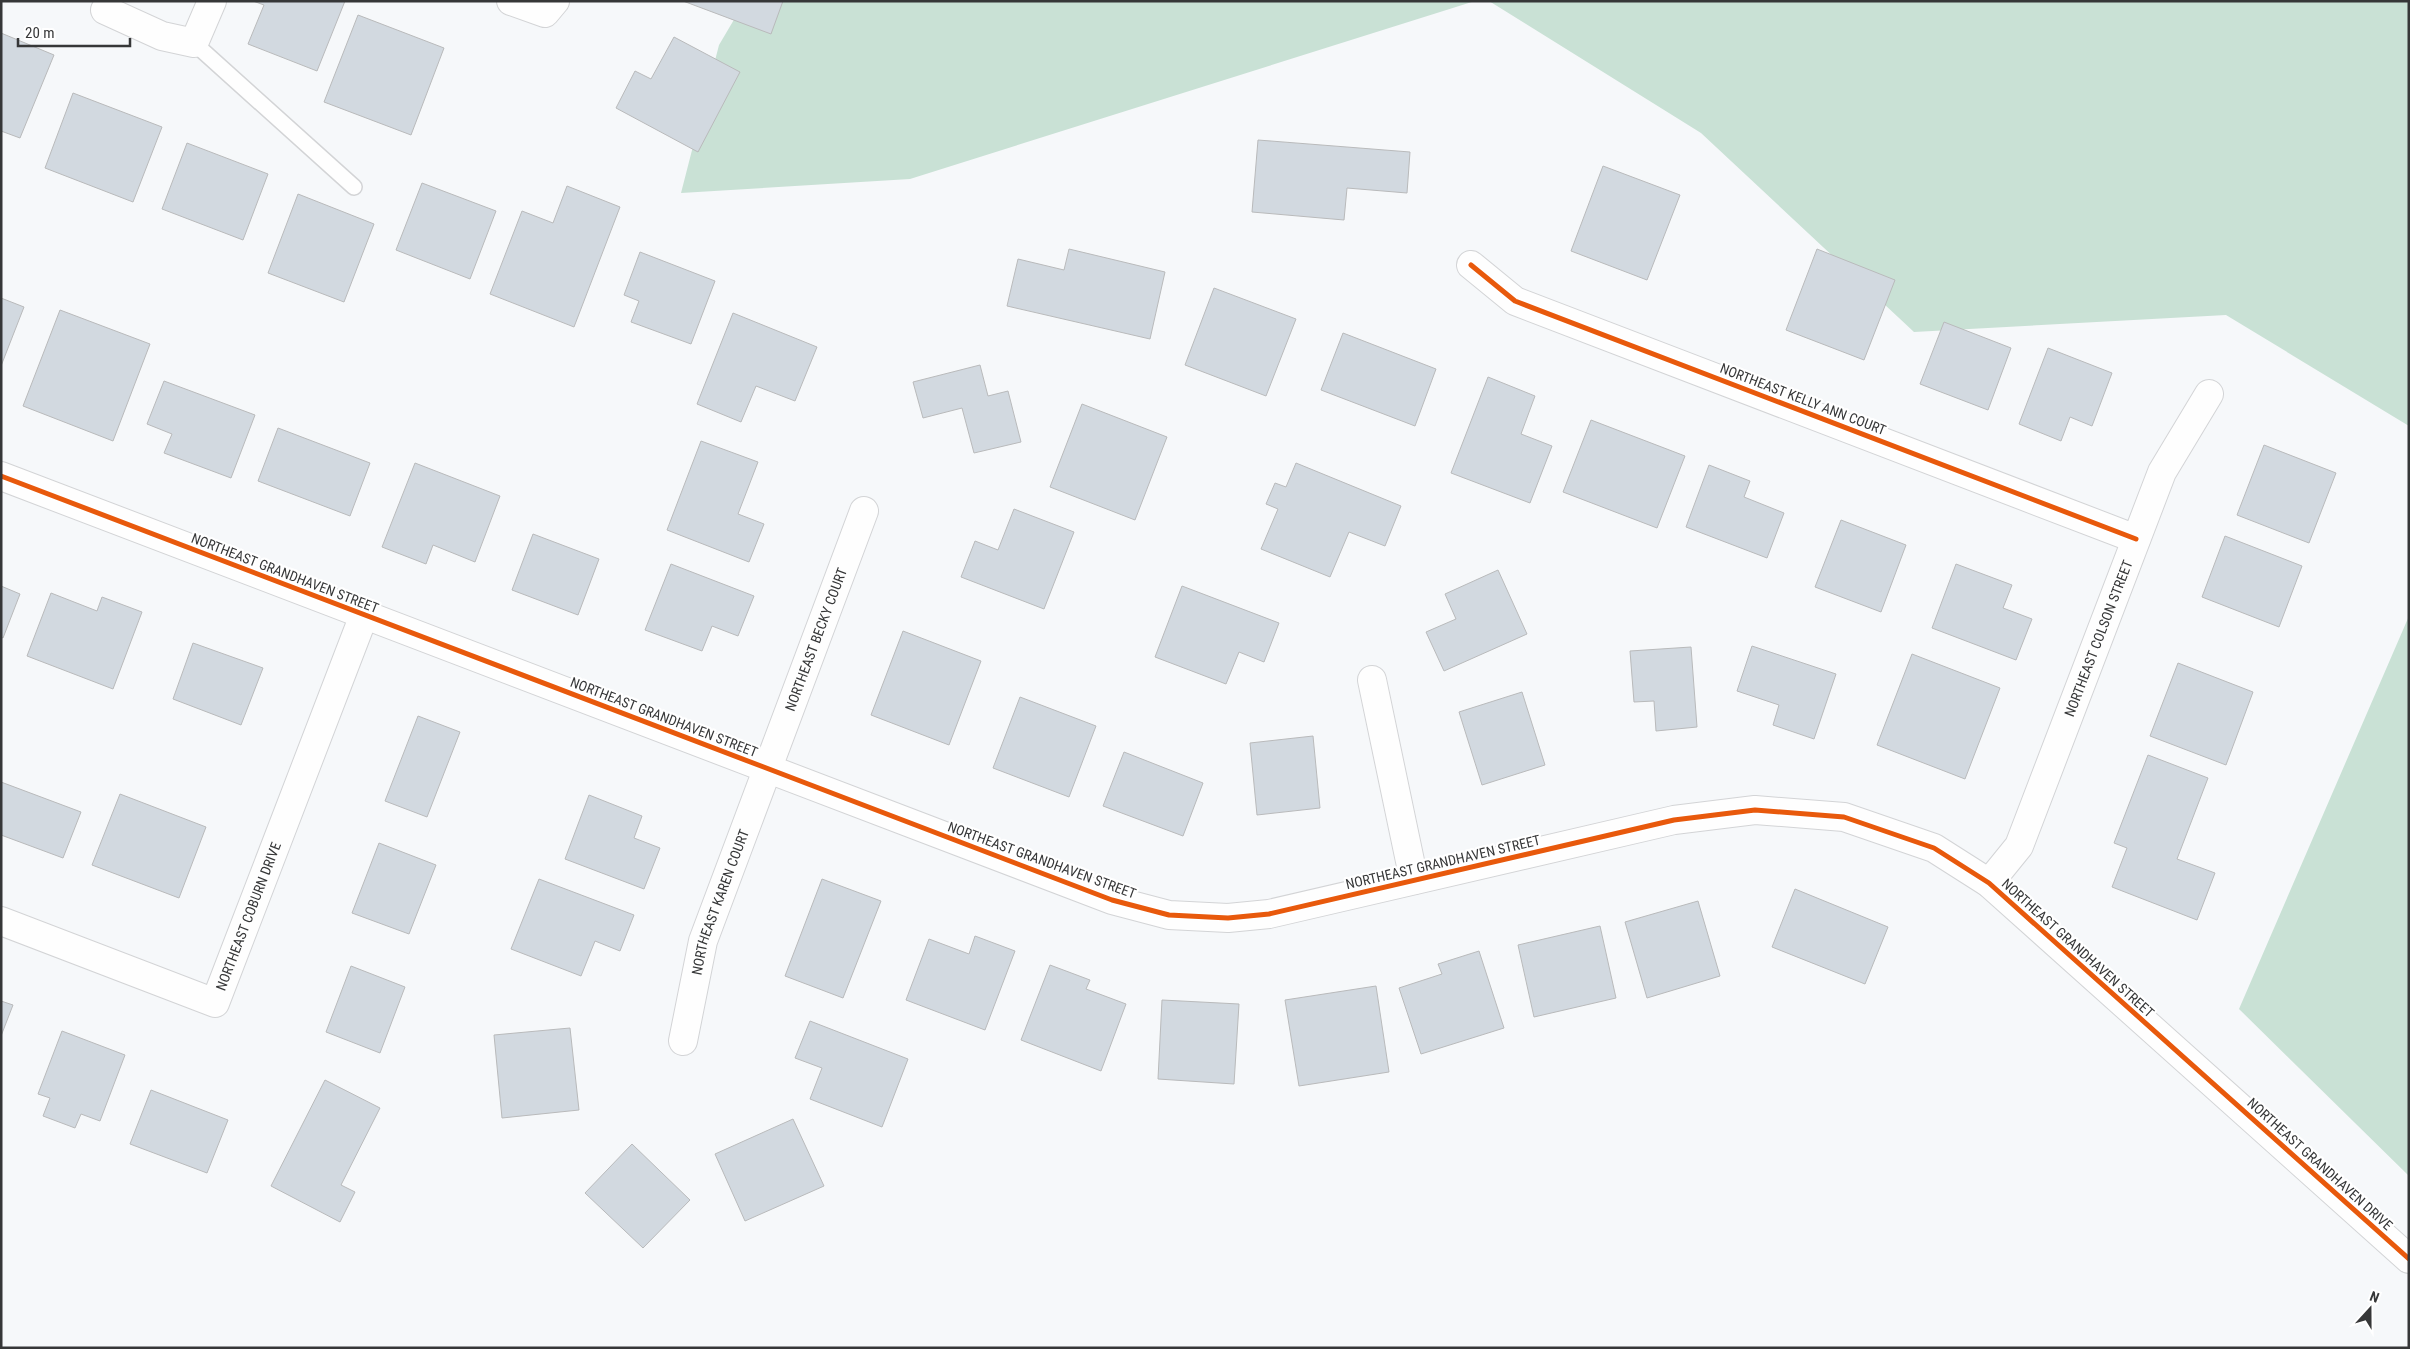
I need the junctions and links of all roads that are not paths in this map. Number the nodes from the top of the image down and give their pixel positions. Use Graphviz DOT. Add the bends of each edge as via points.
graph roads {
  1 [pos="212,1"];
  2 [pos="511,1"];
  3 [pos="550,7"];
  4 [pos="105,10"];
  5 [pos="194,43"];
  6 [pos="354,187"];
  7 [pos="1471,265"];
  8 [pos="2209,394"];
  9 [pos="1,476"];
  10 [pos="864,511"];
  11 [pos="2136,538"];
  12 [pos="364,615"];
  13 [pos="1372,680"];
  14 [pos="767,768"];
  15 [pos="1414,880"];
  16 [pos="1989,883"];
  17 [pos="1,921"];
  18 [pos="683,1041"];
  19 [pos="2216,1086"];
  20 [pos="2409,1259"];
  1 -- 5 [label="street"];
  2 -- 3 [label="street"];
  4 -- 5 [label="street" via="162,36"];
  5 -- 6 [label="lane"];
  7 -- 11 [label="street, NORTHEAST KELLY ANN COURT" via="1515,301"];
  8 -- 11 [label="street, NORTHEAST COLSON STREET" via="2162,472"];
  9 -- 12 [label="street, NORTHEAST GRANDHAVEN STREET"];
  10 -- 14 [label="street, NORTHEAST BECKY COURT"];
  11 -- 16 [label="street, NORTHEAST COLSON STREET" via="2019,846"];
  12 -- 14 [label="street, NORTHEAST GRANDHAVEN STREET"];
  12 -- 17 [label="street, NORTHEAST COBURN DRIVE" via="215,1003"];
  13 -- 15 [label="street, NORTHEAST GRANDHAVEN STREET"];
  14 -- 15 [label="street, NORTHEAST GRANDHAVEN STREET" via="1112,900 1169,915 1228,918 1269,914"];
  14 -- 18 [label="street, NORTHEAST KAREN COURT" via="703,941"];
  15 -- 16 [label="street, NORTHEAST GRANDHAVEN STREET" via="1674,820 1755,810 1844,817 1934,848"];
  16 -- 19 [label="street, NORTHEAST GRANDHAVEN STREET"];
  19 -- 20 [label="street, NORTHEAST GRANDHAVEN DRIVE"];
}
